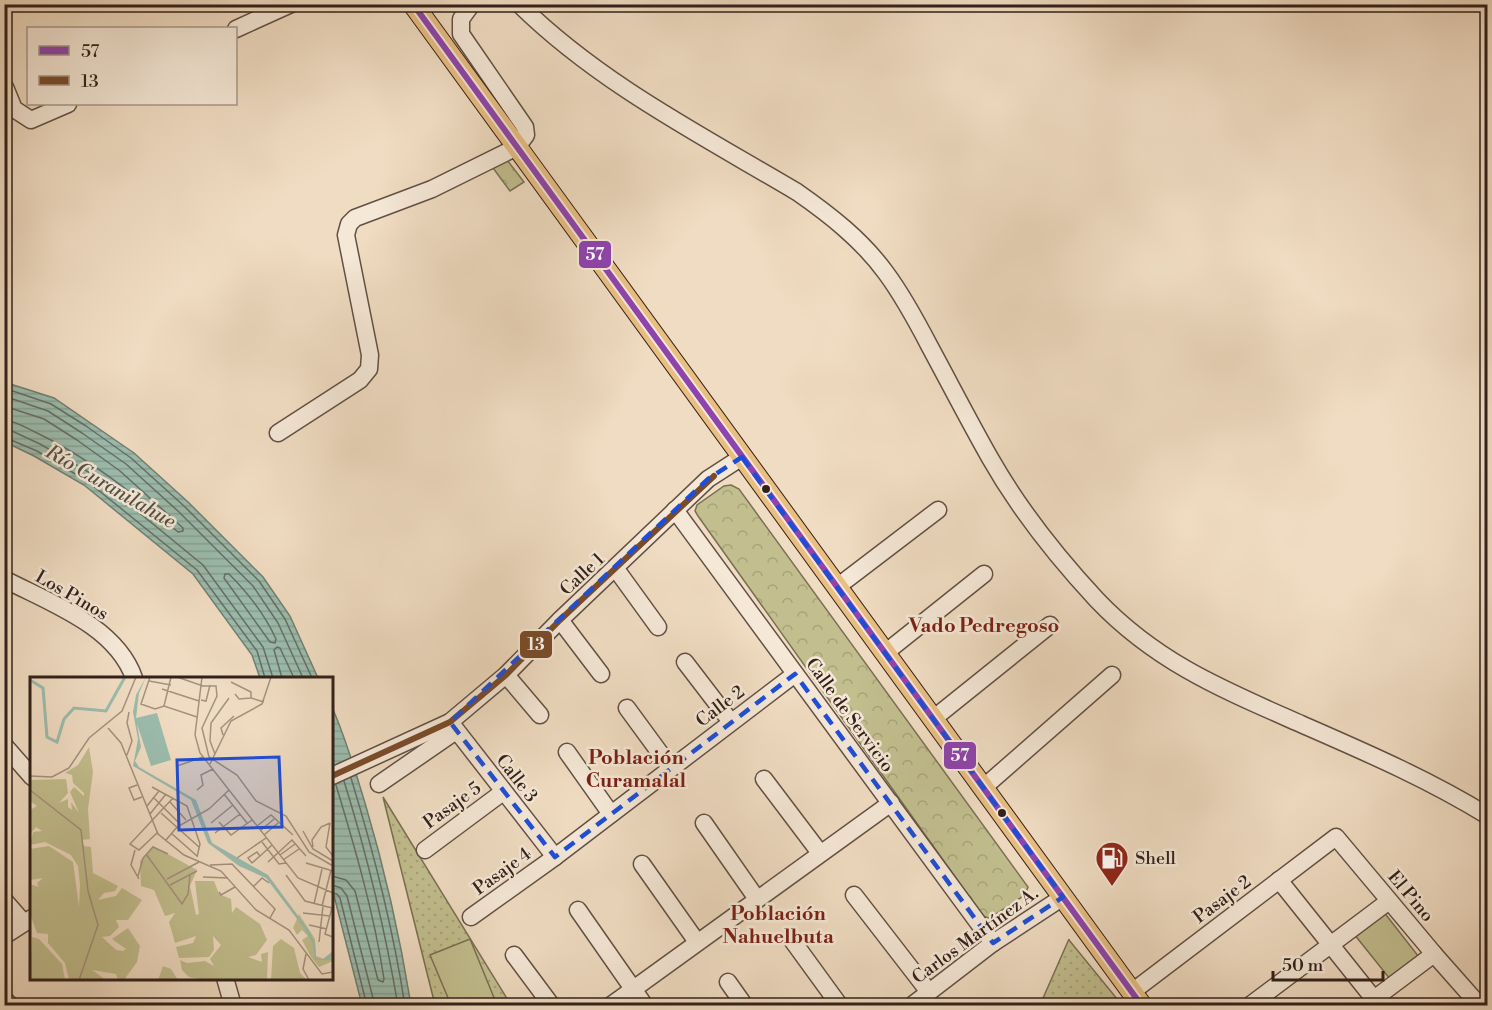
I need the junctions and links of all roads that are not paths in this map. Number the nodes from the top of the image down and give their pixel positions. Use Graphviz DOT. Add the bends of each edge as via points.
graph roads {
  1 [pos="291,4"];
  2 [pos="413,4"];
  3 [pos="472,4"];
  4 [pos="519,4"];
  5 [pos="237,29"];
  6 [pos="5,87"];
  7 [pos="66,105"];
  8 [pos="517,147"];
  9 [pos="278,434"];
  10 [pos="742,457"];
  11 [pos="675,510"];
  12 [pos="938,510"];
  13 [pos="616,569"];
  14 [pos="984,574"];
  15 [pos="4,579"];
  16 [pos="837,587"];
  17 [pos="560,620"];
  18 [pos="1050,625"];
  19 [pos="658,627"];
  20 [pos="885,653"];
  21 [pos="685,662"];
  22 [pos="601,674"];
  23 [pos="795,674"];
  24 [pos="506,675"];
  25 [pos="1112,675"];
  26 [pos="134,677"];
  27 [pos="627,708"];
  28 [pos="540,715"];
  29 [pos="933,719"];
  30 [pos="731,722"];
  31 [pos="453,727"];
  32 [pos="4,745"];
  33 [pos="567,752"];
  34 [pos="671,768"];
  35 [pos="30,775"];
  36 [pos="333,776"];
  37 [pos="765,779"];
  38 [pos="379,784"];
  39 [pos="983,788"];
  40 [pos="503,792"];
  41 [pos="891,803"];
  42 [pos="611,814"];
  43 [pos="1488,816"];
  44 [pos="704,823"];
  45 [pos="1336,837"];
  46 [pos="425,850"];
  47 [pos="820,854"];
  48 [pos="555,857"];
  49 [pos="642,864"];
  50 [pos="1279,880"];
  51 [pos="854,895"];
  52 [pos="1063,897"];
  53 [pos="757,899"];
  54 [pos="4,900"];
  55 [pos="1389,901"];
  56 [pos="578,910"];
  57 [pos="471,917"];
  58 [pos="28,921"];
  59 [pos="4,936"];
  60 [pos="792,940"];
  61 [pos="697,942"];
  62 [pos="993,943"];
  63 [pos="1331,945"];
  64 [pos="1434,954"];
  65 [pos="514,955"];
  66 [pos="226,980"];
  67 [pos="728,981"];
  68 [pos="633,989"];
  69 [pos="929,992"];
  70 [pos="4,999"];
  71 [pos="1137,999"];
  72 [pos="1375,1002"];
  73 [pos="11,1005"];
  74 [pos="232,1005"];
  75 [pos="552,1005"];
  76 [pos="610,1005"];
  77 [pos="645,1005"];
  78 [pos="745,1005"];
  79 [pos="840,1005"];
  80 [pos="911,1005"];
  81 [pos="1249,1005"];
  82 [pos="1480,1005"];
  1 -- 5 [label="street"];
  2 -- 8 [label="main road"];
  3 -- 8 [label="street" via="461,20 461,34 525,127 526,135"];
  4 -- 43 [label="street" via="559,41 610,79 797,192 865,248 886,272 914,316 990,458 1024,510 1096,599 1127,628 1162,656 1202,680 1405,770"];
  6 -- 7 [label="street" via="14,109 31,120"];
  8 -- 9 [label="street" via="349,224 346,235 370,355 369,369 360,380"];
  8 -- 10 [label="main road"];
  10 -- 11 [label="street, Calle 1" via="708,479"];
  10 -- 16 [label="main road"];
  11 -- 13 [label="street, Calle 1"];
  11 -- 23 [label="street, Calle de Servicio"];
  12 -- 16 [label="street"];
  13 -- 17 [label="street, Calle 1"];
  13 -- 19 [label="street"];
  14 -- 20 [label="street"];
  15 -- 26 [label="street, Los Pinos" via="108,638 130,665"];
  16 -- 20 [label="main road"];
  17 -- 22 [label="street"];
  17 -- 24 [label="street, Calle 1"];
  18 -- 29 [label="street"];
  20 -- 29 [label="main road"];
  21 -- 30 [label="street"];
  23 -- 30 [label="street, Calle 2"];
  23 -- 41 [label="street, Calle de Servicio"];
  24 -- 28 [label="street"];
  24 -- 31 [label="street, Calle 1"];
  25 -- 39 [label="street"];
  27 -- 34 [label="street"];
  29 -- 39 [label="main road"];
  30 -- 34 [label="street, Calle 2"];
  31 -- 36 [label="street"];
  31 -- 38 [label="street"];
  31 -- 40 [label="street, Calle 3"];
  32 -- 35 [label="street"];
  33 -- 42 [label="street"];
  34 -- 42 [label="street, Calle 2"];
  37 -- 47 [label="street"];
  39 -- 52 [label="main road"];
  40 -- 46 [label="street, Pasaje 5"];
  40 -- 48 [label="street, Calle 3"];
  41 -- 47 [label="street"];
  41 -- 62 [label="street, Calle de Servicio"];
  42 -- 48 [label="street, Calle 2"];
  44 -- 53 [label="street"];
  45 -- 50 [label="street, Pasaje 2"];
  45 -- 55 [label="street, El Pino"];
  47 -- 53 [label="street"];
  48 -- 57 [label="street, Pasaje 4"];
  49 -- 61 [label="street"];
  50 -- 63 [label="street"];
  50 -- 71 [label="street, Pasaje 2"];
  51 -- 69 [label="street"];
  52 -- 62 [label="street, Carlos Martínez A."];
  52 -- 71 [label="main road"];
  53 -- 61 [label="street"];
  54 -- 58 [label="street"];
  55 -- 63 [label="street"];
  55 -- 64 [label="street, El Pino"];
  56 -- 68 [label="street"];
  58 -- 59 [label="street"];
  60 -- 79 [label="street"];
  61 -- 68 [label="street"];
  62 -- 69 [label="street, Carlos Martínez A."];
  63 -- 72 [label="street"];
  63 -- 81 [label="street"];
  64 -- 72 [label="street"];
  64 -- 82 [label="street, El Pino"];
  65 -- 75 [label="street"];
  66 -- 74 [label="street"];
  67 -- 78 [label="street"];
  68 -- 76 [label="street"];
  68 -- 77 [label="street"];
  69 -- 80 [label="street, Carlos Martínez A."];
  70 -- 73 [label="street"];
}
